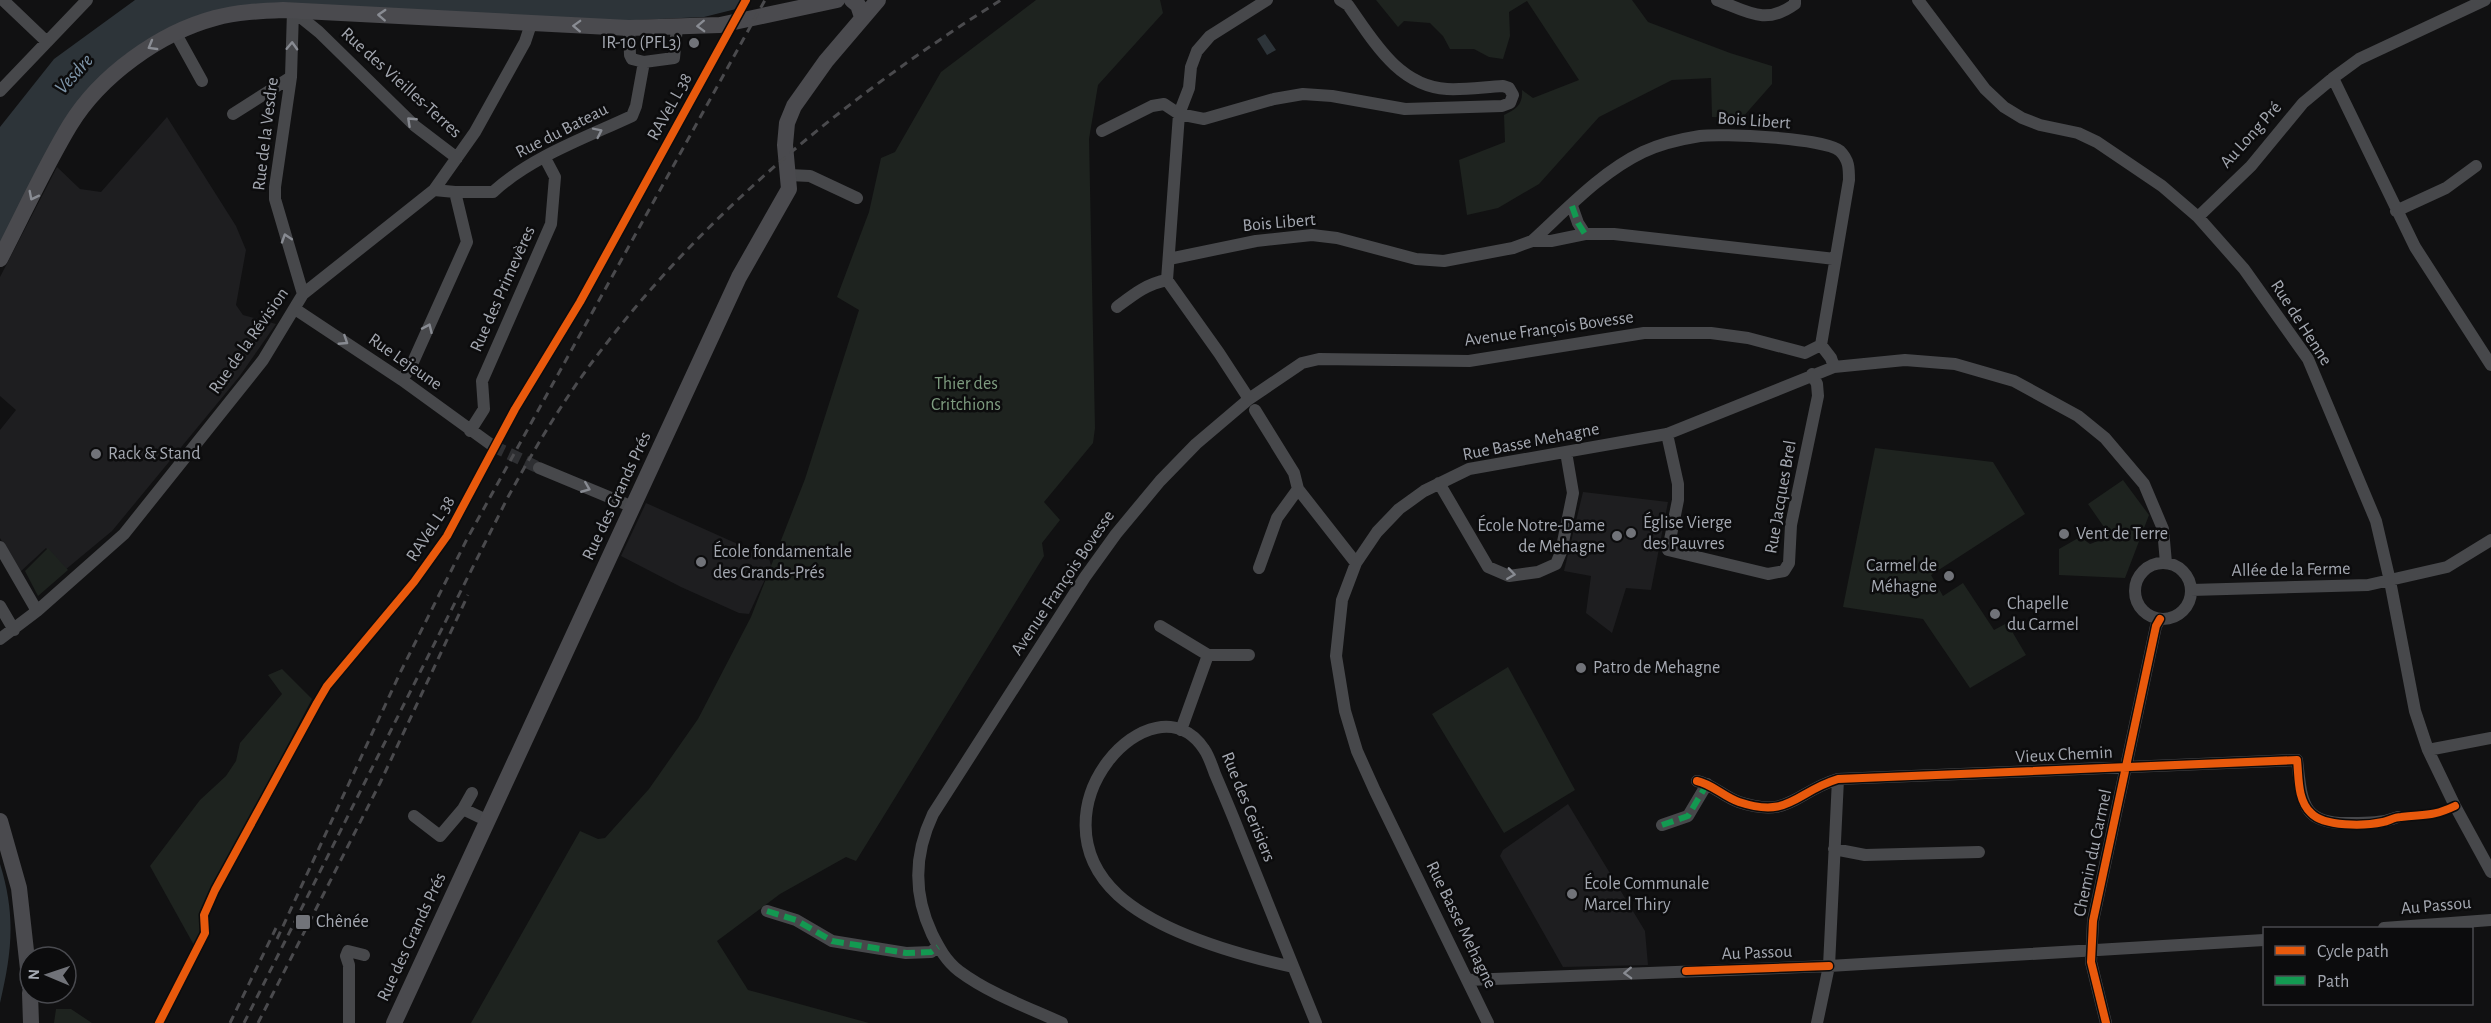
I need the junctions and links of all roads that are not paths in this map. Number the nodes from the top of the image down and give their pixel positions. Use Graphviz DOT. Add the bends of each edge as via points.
graph roads {
  1 [pos="3,0"];
  2 [pos="87,0"];
  3 [pos="837,0"];
  4 [pos="852,0"];
  5 [pos="879,0"];
  6 [pos="1267,0"];
  7 [pos="1340,0"];
  8 [pos="1716,0"];
  9 [pos="1796,0"];
  10 [pos="1918,0"];
  11 [pos="2485,0"];
  12 [pos="293,11"];
  13 [pos="862,17"];
  14 [pos="531,24"];
  15 [pos="677,27"];
  16 [pos="629,28"];
  17 [pos="176,34"];
  18 [pos="47,42"];
  19 [pos="644,62"];
  20 [pos="291,76"];
  21 [pos="2332,78"];
  22 [pos="202,81"];
  23 [pos="0,91"];
  24 [pos="233,114"];
  25 [pos="1179,114"];
  26 [pos="1102,131"];
  27 [pos="457,158"];
  28 [pos="545,158"];
  29 [pos="2476,166"];
  30 [pos="789,175"];
  31 [pos="434,190"];
  32 [pos="455,192"];
  33 [pos="856,198"];
  34 [pos="1572,206"];
  35 [pos="2397,211"];
  36 [pos="2198,217"];
  37 [pos="1585,234"];
  38 [pos="1532,242"];
  39 [pos="0,259"];
  40 [pos="1169,259"];
  41 [pos="1835,259"];
  42 [pos="1167,280"];
  43 [pos="303,294"];
  44 [pos="1117,307"];
  45 [pos="295,309"];
  46 [pos="1821,345"];
  47 [pos="2491,365"];
  48 [pos="1834,366"];
  49 [pos="1812,374"];
  50 [pos="402,380"];
  51 [pos="1252,405"];
  52 [pos="470,430"];
  53 [pos="1667,434"];
  54 [pos="493,446"];
  55 [pos="1566,452"];
  56 [pos="539,468"];
  57 [pos="1439,483"];
  58 [pos="1298,489"];
  59 [pos="633,507"];
  60 [pos="2491,540"];
  61 [pos="0,547"];
  62 [pos="1356,563"];
  63 [pos="2166,563"];
  64 [pos="1259,568"];
  65 [pos="2390,581"];
  66 [pos="2191,590"];
  67 [pos="0,606"];
  68 [pos="37,611"];
  69 [pos="2160,619"];
  70 [pos="1160,626"];
  71 [pos="14,630"];
  72 [pos="0,639"];
  73 [pos="1208,655"];
  74 [pos="1249,655"];
  75 [pos="1181,730"];
  76 [pos="2491,738"];
  77 [pos="2428,750"];
  78 [pos="2126,767"];
  79 [pos="1838,779"];
  80 [pos="472,794"];
  81 [pos="463,809"];
  82 [pos="414,816"];
  83 [pos="2398,817"];
  84 [pos="0,821"];
  85 [pos="488,821"];
  86 [pos="1662,825"];
  87 [pos="1834,849"];
  88 [pos="1979,852"];
  89 [pos="2491,872"];
  90 [pos="767,911"];
  91 [pos="2491,920"];
  92 [pos="2397,927"];
  93 [pos="2263,940"];
  94 [pos="25,945"];
  95 [pos="938,947"];
  96 [pos="2091,950"];
  97 [pos="364,955"];
  98 [pos="1829,966"];
  99 [pos="1293,967"];
  100 [pos="1467,980"];
  101 [pos="30,1005"];
  102 [pos="31,1023"];
  103 [pos="350,1023"];
  104 [pos="394,1023"];
  105 [pos="1062,1023"];
  106 [pos="1316,1023"];
  107 [pos="1488,1023"];
  108 [pos="1816,1023"];
  109 [pos="2106,1023"];
  1 -- 18 [label="street"];
  2 -- 18 [label="street"];
  3 -- 15 [label="main road, one-way" via="720,25"];
  4 -- 13 [label="main road"];
  5 -- 13 [label="main road, Rue des Grands Prés"];
  6 -- 25 [label="street" via="1210,36 1197,51"];
  7 -- 25 [label="street" via="1348,5 1393,65 1408,76 1446,90 1503,86 1513,95 1510,103 1404,108 1303,94 1204,119"];
  8 -- 9 [label="street" via="1763,16 1783,13"];
  10 -- 36 [label="street, Rue de Henne" via="1985,89 2004,107 2040,125 2078,133 2097,142 2162,186"];
  11 -- 21 [label="street, Au Long Pré" via="2359,59"];
  14 -- 12 [label="main road, one-way"];
  12 -- 17 [label="main road" via="214,18"];
  20 -- 12 [label="street, Rue de la Vesdre, one-way"];
  27 -- 12 [label="street, Rue des Vieilles-Terres, one-way" via="415,126"];
  13 -- 30 [label="main road, Rue des Grands Prés" via="794,106 785,144"];
  16 -- 14 [label="main road, one-way"];
  14 -- 27 [label="street, Rue de la Révision" via="503,82"];
  15 -- 16 [label="main road"];
  15 -- 19 [label="street" via="674,58"];
  16 -- 19 [label="street" via="630,55"];
  17 -- 22 [label="street"];
  17 -- 39 [label="main road, one-way" via="129,61 99,88 70,124"];
  18 -- 23 [label="street"];
  28 -- 19 [label="street, Rue du Bateau, one-way" via="632,116"];
  20 -- 24 [label="street"];
  43 -- 20 [label="street, Rue de la Vesdre, one-way" via="275,199"];
  21 -- 35 [label="street"];
  21 -- 36 [label="street, Au Long Pré" via="2303,103 2251,166"];
  25 -- 26 [label="street" via="1164,104 1152,106"];
  25 -- 40 [label="street"];
  27 -- 31 [label="street, Rue de la Révision"];
  28 -- 32 [label="street, Rue du Bateau" via="508,178 493,192"];
  28 -- 52 [label="street, Rue des Primevères" via="555,177 551,224 482,381 484,409"];
  29 -- 35 [label="street" via="2446,188"];
  30 -- 33 [label="street" via="810,176"];
  30 -- 59 [label="main road, Rue des Grands Prés" via="789,189 739,277"];
  31 -- 32 [label="street"];
  31 -- 43 [label="street, Rue de la Révision"];
  50 -- 32 [label="street, one-way" via="467,242"];
  34 -- 37 [label="street"];
  34 -- 38 [label="street, Bois Libert"];
  34 -- 41 [label="street, Bois Libert" via="1623,164 1671,142 1735,135 1820,144 1839,150 1849,164"];
  35 -- 47 [label="street" via="2415,247"];
  36 -- 65 [label="street, Rue de Henne" via="2244,269 2308,359 2376,520"];
  37 -- 38 [label="street, Bois Libert"];
  37 -- 41 [label="street, Bois Libert"];
  38 -- 40 [label="street, Bois Libert" via="1444,261 1416,259 1312,235 1256,241"];
  40 -- 42 [label="street"];
  41 -- 46 [label="street, Bois Libert"];
  42 -- 44 [label="street" via="1138,290"];
  42 -- 51 [label="street"];
  43 -- 45 [label="street, Rue de la Révision"];
  45 -- 50 [label="street, Rue Lejeune, one-way"];
  45 -- 68 [label="street, Rue de la Révision" via="262,361 123,534"];
  46 -- 48 [label="street"];
  46 -- 51 [label="street, Avenue François Bovesse" via="1805,352 1711,333 1644,333 1469,361 1319,359 1302,363"];
  48 -- 49 [label="street, Rue Basse Mehagne"];
  48 -- 63 [label="street" via="1905,360 1955,364 2013,381 2046,397 2105,438 2144,484 2163,529"];
  49 -- 53 [label="street, Rue Basse Mehagne"];
  49 -- 53 [label="street, Rue Jacques Brel" via="1818,396 1791,525 1789,563 1784,571 1768,574 1668,550 1678,484"];
  50 -- 52 [label="street, Rue Lejeune"];
  51 -- 58 [label="street" via="1294,473"];
  51 -- 95 [label="street, Avenue François Bovesse" via="1196,444 1116,534 933,814 924,832 917,876 920,904"];
  52 -- 54 [label="street, Rue Lejeune"];
  53 -- 55 [label="street, Rue Basse Mehagne"];
  55 -- 57 [label="street, Rue Basse Mehagne" via="1469,469"];
  57 -- 55 [label="street, one-way" via="1488,567 1509,576 1538,572 1556,564 1561,552 1573,493"];
  56 -- 59 [label="street, one-way"];
  57 -- 62 [label="street, Rue Basse Mehagne" via="1399,509"];
  58 -- 62 [label="street"];
  58 -- 64 [label="street" via="1277,518"];
  59 -- 85 [label="main road, Rue des Grands Prés"];
  60 -- 65 [label="street" via="2447,567"];
  61 -- 68 [label="street"];
  62 -- 100 [label="street, Rue Basse Mehagne" via="1342,600 1335,647 1345,711 1375,791"];
  63 -- 66 [label="street" via="2186,575"];
  63 -- 69 [label="street" via="2147,567 2135,584 2139,607"];
  65 -- 66 [label="street, Allée de la Ferme" via="2357,587"];
  65 -- 77 [label="street, Rue de Henne" via="2415,711"];
  66 -- 69 [label="street" via="2182,612"];
  67 -- 71 [label="street"];
  68 -- 71 [label="street, Rue de la Révision"];
  69 -- 78 [label="street, Chemin du Carmel"];
  70 -- 73 [label="street"];
  71 -- 72 [label="street, Rue de la Révision"];
  73 -- 74 [label="street"];
  73 -- 75 [label="street"];
  75 -- 99 [label="street, Rue des Cerisiers" via="1204,749"];
  75 -- 99 [label="street" via="1151,729 1136,735 1104,765 1087,810 1088,849 1100,873 1138,911 1211,944"];
  76 -- 77 [label="street"];
  77 -- 89 [label="street, Rue de Henne"];
  78 -- 79 [label="street, Vieux Chemin"];
  78 -- 83 [label="street, Vieux Chemin" via="2297,760 2301,795 2310,813 2319,819 2331,824 2382,823"];
  78 -- 96 [label="street, Chemin du Carmel" via="2093,921"];
  79 -- 86 [label="street, Vieux Chemin" via="1772,809 1735,800 1702,783 1688,816"];
  79 -- 87 [label="street"];
  80 -- 81 [label="street"];
  81 -- 82 [label="street" via="441,836"];
  81 -- 85 [label="street"];
  84 -- 94 [label="main road" via="19,888"];
  85 -- 104 [label="main road, Rue des Grands Prés"];
  87 -- 88 [label="street" via="1865,855"];
  87 -- 98 [label="street"];
  90 -- 95 [label="street" via="795,920 832,941 906,953 930,952"];
  91 -- 92 [label="street, Au Passou"];
  93 -- 96 [label="street, Au Passou"];
  95 -- 105 [label="street, Avenue François Bovesse" via="952,964 981,984"];
  96 -- 98 [label="street, Au Passou"];
  96 -- 109 [label="street, Chemin du Carmel"];
  97 -- 103 [label="street" via="348,951 346,956"];
  98 -- 100 [label="street, Au Passou, one-way"];
  98 -- 108 [label="street"];
  99 -- 106 [label="street, Rue des Cerisiers"];
  100 -- 107 [label="street, Rue Basse Mehagne"];
  101 -- 102 [label="main road"];
}
